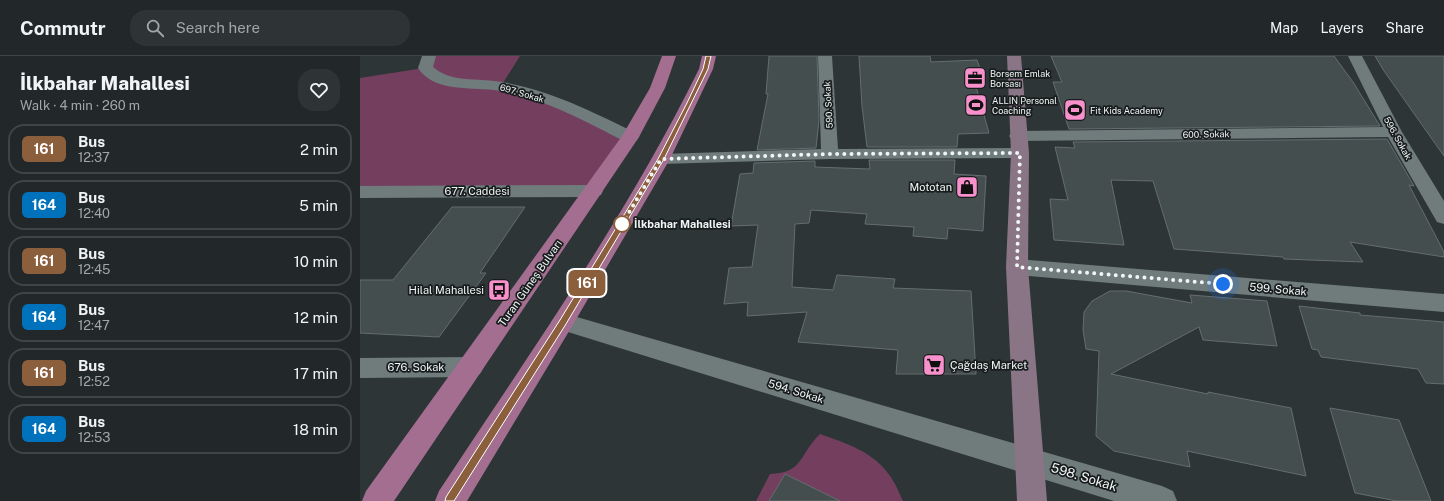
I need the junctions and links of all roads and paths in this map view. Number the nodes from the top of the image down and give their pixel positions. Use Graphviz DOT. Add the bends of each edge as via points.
graph roads {
  1 [pos="429,56"];
  2 [pos="669,56"];
  3 [pos="709,56"];
  4 [pos="825,56"];
  5 [pos="1014,56"];
  6 [pos="1355,56"];
  7 [pos="1394,132"];
  8 [pos="630,137"];
  9 [pos="1019,145"];
  10 [pos="830,154"];
  11 [pos="661,159"];
  12 [pos="594,191"];
  13 [pos="360,192"];
  14 [pos="1444,217"];
  15 [pos="1017,267"];
  16 [pos="1444,303"];
  17 [pos="563,322"];
  18 [pos="471,367"];
  19 [pos="360,368"];
  20 [pos="1030,460"];
  21 [pos="377,501"];
  22 [pos="450,501"];
  23 [pos="1032,501"];
  24 [pos="1162,501"];
  1 -- 8 [label="street, 697. Sokak" via="424,68 432,76 449,81 501,86 520,91 594,119"];
  2 -- 8 [label="main road, Turan Güneş Bulvarı" via="652,98"];
  3 -- 11 [label="main road" via="706,69"];
  4 -- 10 [label="street, 590. Sokak"];
  5 -- 9 [label="main road"];
  6 -- 7 [label="street, 596. Sokak"];
  7 -- 9 [label="street, 600. Sokak"];
  7 -- 14 [label="street, 596. Sokak"];
  8 -- 12 [label="main road, Turan Güneş Bulvarı"];
  9 -- 10 [label="street, 600. Sokak"];
  9 -- 15 [label="main road"];
  10 -- 11 [label="street, 600. Sokak"];
  11 -- 17 [label="main road"];
  12 -- 13 [label="street, 677. Caddesi"];
  12 -- 18 [label="main road, Turan Güneş Bulvarı"];
  15 -- 16 [label="street, 599. Sokak"];
  15 -- 20 [label="main road"];
  17 -- 20 [label="street, 594. Sokak"];
  17 -- 22 [label="main road"];
  18 -- 19 [label="street, 676. Sokak"];
  18 -- 21 [label="main road, Turan Güneş Bulvarı"];
  20 -- 23 [label="main road"];
  20 -- 24 [label="street, 598. Sokak"];
}
